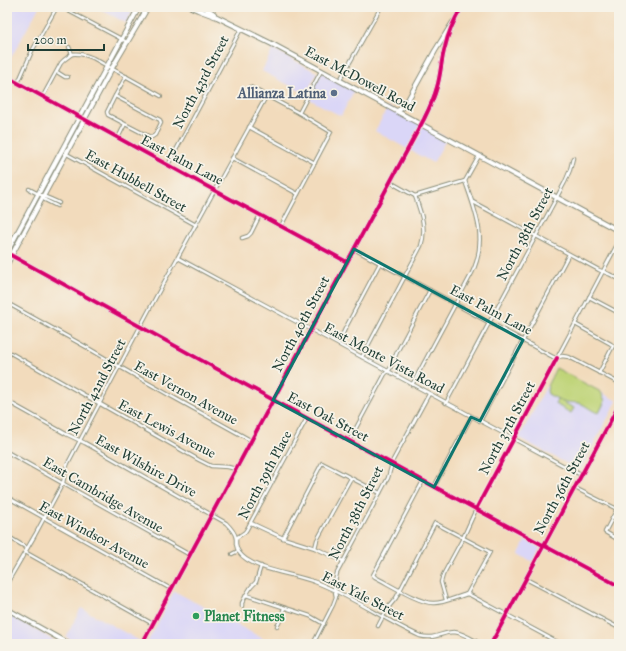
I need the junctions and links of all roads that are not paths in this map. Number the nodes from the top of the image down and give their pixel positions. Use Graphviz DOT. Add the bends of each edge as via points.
graph roads {
  1 [pos="57,7"];
  2 [pos="61,7"];
  3 [pos="140,7"];
  4 [pos="148,7"];
  5 [pos="191,7"];
  6 [pos="204,7"];
  7 [pos="381,7"];
  8 [pos="462,7"];
  9 [pos="198,9"];
  10 [pos="217,17"];
  11 [pos="454,22"];
  12 [pos="241,29"];
  13 [pos="122,39"];
  14 [pos="127,42"];
  15 [pos="69,47"];
  16 [pos="72,54"];
  17 [pos="107,66"];
  18 [pos="112,68"];
  19 [pos="321,71"];
  20 [pos="57,72"];
  21 [pos="126,76"];
  22 [pos="7,77"];
  23 [pos="68,77"];
  24 [pos="340,81"];
  25 [pos="18,83"];
  26 [pos="250,87"];
  27 [pos="267,95"];
  28 [pos="43,96"];
  29 [pos="115,96"];
  30 [pos="161,96"];
  31 [pos="397,111"];
  32 [pos="299,113"];
  33 [pos="80,117"];
  34 [pos="84,120"];
  35 [pos="125,124"];
  36 [pos="421,124"];
  37 [pos="249,127"];
  38 [pos="118,138"];
  39 [pos="62,151"];
  40 [pos="66,154"];
  41 [pos="479,155"];
  42 [pos="232,158"];
  43 [pos="573,158"];
  44 [pos="315,163"];
  45 [pos="168,165"];
  46 [pos="465,181"];
  47 [pos="390,182"];
  48 [pos="29,189"];
  49 [pos="215,190"];
  50 [pos="298,194"];
  51 [pos="41,195"];
  52 [pos="415,196"];
  53 [pos="556,197"];
  54 [pos="472,202"];
  55 [pos="59,203"];
  56 [pos="57,206"];
  57 [pos="260,215"];
  58 [pos="196,225"];
  59 [pos="281,226"];
  60 [pos="619,231"];
  61 [pos="536,236"];
  62 [pos="242,238"];
  63 [pos="619,241"];
  64 [pos="354,249"];
  65 [pos="8,254"];
  66 [pos="569,254"];
  67 [pos="178,258"];
  68 [pos="347,262"];
  69 [pos="380,263"];
  70 [pos="7,264"];
  71 [pos="603,272"];
  72 [pos="405,277"];
  73 [pos="619,279"];
  74 [pos="430,290"];
  75 [pos="589,297"];
  76 [pos="7,303"];
  77 [pos="456,304"];
  78 [pos="619,313"];
  79 [pos="489,322"];
  80 [pos="575,324"];
  81 [pos="141,327"];
  82 [pos="310,330"];
  83 [pos="523,340"];
  84 [pos="338,344"];
  85 [pos="7,351"];
  86 [pos="362,357"];
  87 [pos="557,358"];
  88 [pos="120,367"];
  89 [pos="388,371"];
  90 [pos="599,373"];
  91 [pos="619,383"];
  92 [pos="412,385"];
  93 [pos="429,394"];
  94 [pos="7,400"];
  95 [pos="273,400"];
  96 [pos="446,403"];
  97 [pos="100,404"];
  98 [pos="619,407"];
  99 [pos="471,417"];
  100 [pos="307,418"];
  101 [pos="480,421"];
  102 [pos="513,439"];
  103 [pos="80,441"];
  104 [pos="252,441"];
  105 [pos="349,441"];
  106 [pos="7,452"];
  107 [pos="392,464"];
  108 [pos="236,469"];
  109 [pos="581,475"];
  110 [pos="351,478"];
  111 [pos="423,481"];
  112 [pos="63,483"];
  113 [pos="434,487"];
  114 [pos="575,488"];
  115 [pos="380,493"];
  116 [pos="7,497"];
  117 [pos="476,509"];
  118 [pos="618,509"];
  119 [pos="212,514"];
  120 [pos="45,518"];
  121 [pos="251,523"];
  122 [pos="7,536"];
  123 [pos="236,538"];
  124 [pos="283,538"];
  125 [pos="463,538"];
  126 [pos="619,540"];
  127 [pos="544,546"];
  128 [pos="28,548"];
  129 [pos="315,548"];
  130 [pos="238,551"];
  131 [pos="25,552"];
  132 [pos="232,554"];
  133 [pos="190,555"];
  134 [pos="343,561"];
  135 [pos="261,566"];
  136 [pos="526,578"];
  137 [pos="7,583"];
  138 [pos="619,586"];
  139 [pos="172,590"];
  140 [pos="400,590"];
  141 [pos="335,591"];
  142 [pos="467,594"];
  143 [pos="246,595"];
  144 [pos="446,600"];
  145 [pos="242,606"];
  146 [pos="284,608"];
  147 [pos="7,609"];
  148 [pos="507,615"];
  149 [pos="383,616"];
  150 [pos="153,624"];
  151 [pos="324,624"];
  152 [pos="277,626"];
  153 [pos="378,626"];
  154 [pos="619,628"];
  155 [pos="69,644"];
  156 [pos="142,644"];
  157 [pos="313,644"];
  158 [pos="481,644"];
  159 [pos="491,644"];
  160 [pos="561,644"];
  1 -- 25 [label="street" via="32,51"];
  2 -- 13 [label="street"];
  3 -- 13 [label="main road"];
  4 -- 14 [label="main road"];
  5 -- 9 [label="main road, East McDowell Road"];
  6 -- 10 [label="main road, East McDowell Road"];
  7 -- 24 [label="street"];
  8 -- 11 [label="street, North 40th Street"];
  9 -- 10 [label="main road, East McDowell Road"];
  10 -- 12 [label="main road, East McDowell Road"];
  11 -- 31 [label="main road" via="435,50 404,107"];
  11 -- 36 [label="street, North 40th Street" via="444,48 437,87"];
  12 -- 19 [label="main road, East McDowell Road"];
  12 -- 45 [label="street, North 43rd Street"];
  13 -- 14 [label="street"];
  13 -- 17 [label="main road"];
  14 -- 18 [label="main road"];
  15 -- 16 [label="street"];
  16 -- 17 [label="street" via="86,55"];
  16 -- 20 [label="street" via="64,60"];
  17 -- 18 [label="street"];
  17 -- 33 [label="main road"];
  18 -- 21 [label="street"];
  18 -- 34 [label="main road"];
  19 -- 24 [label="main road, East McDowell Road"];
  19 -- 32 [label="street"];
  20 -- 23 [label="street"];
  20 -- 28 [label="street"];
  21 -- 29 [label="street"];
  21 -- 30 [label="street"];
  22 -- 25 [label="street, East Palm Lane"];
  24 -- 31 [label="main road, East McDowell Road"];
  25 -- 28 [label="street, East Palm Lane"];
  26 -- 27 [label="street"];
  27 -- 32 [label="street"];
  27 -- 37 [label="street, North 42nd Street"];
  28 -- 33 [label="street, East Palm Lane"];
  29 -- 35 [label="street" via="108,115"];
  29 -- 35 [label="street" via="161,122 152,137"];
  31 -- 36 [label="main road, East McDowell Road"];
  32 -- 44 [label="street" via="331,132"];
  33 -- 34 [label="street, East Palm Lane"];
  33 -- 39 [label="main road"];
  34 -- 38 [label="street, East Palm Lane"];
  34 -- 40 [label="main road"];
  35 -- 38 [label="street"];
  36 -- 41 [label="main road, East McDowell Road"];
  36 -- 47 [label="street, North 40th Street"];
  37 -- 42 [label="street, North 42nd Street"];
  37 -- 44 [label="street"];
  38 -- 45 [label="street, East Palm Lane"];
  39 -- 40 [label="street, East Hubbell Street"];
  39 -- 51 [label="main road"];
  40 -- 51 [label="main road"];
  40 -- 58 [label="street, East Hubbell Street"];
  41 -- 46 [label="street"];
  41 -- 53 [label="main road, East McDowell Road"];
  42 -- 49 [label="street, North 42nd Street"];
  42 -- 50 [label="street"];
  43 -- 53 [label="street, North 38th Street"];
  44 -- 50 [label="street"];
  45 -- 49 [label="street, East Palm Lane"];
  46 -- 52 [label="street"];
  46 -- 54 [label="street"];
  47 -- 52 [label="street"];
  47 -- 64 [label="street, North 40th Street"];
  48 -- 51 [label="street"];
  49 -- 57 [label="street, East Palm Lane"];
  49 -- 58 [label="street, North 42nd Street"];
  50 -- 59 [label="street"];
  51 -- 55 [label="street"];
  51 -- 56 [label="street"];
  51 -- 65 [label="main road"];
  52 -- 72 [label="street" via="422,216 424,239"];
  53 -- 60 [label="main road, East McDowell Road"];
  53 -- 61 [label="street, North 38th Street"];
  54 -- 61 [label="street"];
  54 -- 77 [label="street" via="480,232 479,252 475,267"];
  57 -- 59 [label="street, East Palm Lane"];
  57 -- 62 [label="street" via="251,233"];
  58 -- 67 [label="street, North 42nd Street"];
  59 -- 68 [label="street, East Palm Lane"];
  61 -- 66 [label="street"];
  61 -- 79 [label="street, North 38th Street"];
  63 -- 71 [label="street, North 37th Street"];
  64 -- 68 [label="street, North 40th Street"];
  64 -- 69 [label="street, East Palm Lane"];
  65 -- 70 [label="main road"];
  65 -- 81 [label="street, East Oak Street"];
  66 -- 71 [label="street"];
  66 -- 83 [label="street"];
  67 -- 81 [label="street, North 42nd Street"];
  67 -- 82 [label="street, East Monte Vista Road"];
  68 -- 82 [label="street, North 40th Street"];
  69 -- 72 [label="street, East Palm Lane"];
  69 -- 84 [label="street"];
  71 -- 73 [label="street"];
  71 -- 75 [label="street, North 37th Street"];
  72 -- 74 [label="street, East Palm Lane"];
  72 -- 86 [label="street"];
  74 -- 77 [label="street, East Palm Lane"];
  74 -- 89 [label="street"];
  75 -- 78 [label="street"];
  75 -- 80 [label="street, North 37th Street"];
  76 -- 88 [label="street, East Vernon Avenue"];
  77 -- 79 [label="street, East Palm Lane"];
  77 -- 92 [label="street"];
  79 -- 83 [label="street, East Palm Lane"];
  79 -- 96 [label="street, North 38th Street"];
  80 -- 87 [label="street, North 37th Street"];
  80 -- 90 [label="street" via="613,346"];
  81 -- 88 [label="street, North 42nd Street"];
  81 -- 95 [label="street, East Oak Street"];
  82 -- 84 [label="street, East Monte Vista Road"];
  82 -- 95 [label="street, North 40th Street"];
  83 -- 87 [label="street, East Palm Lane"];
  83 -- 101 [label="street"];
  84 -- 86 [label="street, East Monte Vista Road"];
  85 -- 97 [label="street, East Lewis Avenue"];
  86 -- 89 [label="street, East Monte Vista Road"];
  87 -- 90 [label="street, East Palm Lane" via="569,357"];
  87 -- 102 [label="street, North 37th Street"];
  88 -- 97 [label="street, North 42nd Street"];
  88 -- 104 [label="street, East Vernon Avenue"];
  89 -- 92 [label="street, East Monte Vista Road"];
  89 -- 105 [label="street"];
  90 -- 91 [label="street, East Palm Lane"];
  92 -- 93 [label="street, East Monte Vista Road"];
  93 -- 96 [label="street, East Monte Vista Road"];
  93 -- 107 [label="street, North 38th Street"];
  94 -- 103 [label="street, East Wilshire Drive"];
  95 -- 100 [label="street, East Oak Street"];
  95 -- 104 [label="street, North 40th Street"];
  96 -- 99 [label="street, East Monte Vista Road"];
  97 -- 103 [label="street, North 42nd Street"];
  97 -- 108 [label="street, East Lewis Avenue" via="211,466 228,466"];
  98 -- 109 [label="street, North 36th Street"];
  99 -- 101 [label="street, East Monte Vista Road"];
  99 -- 113 [label="street"];
  100 -- 105 [label="street, East Oak Street"];
  100 -- 121 [label="street, North 39th Place"];
  101 -- 102 [label="street, East Monte Vista Road"];
  102 -- 109 [label="street, East Monte Vista Road"];
  102 -- 117 [label="street, North 37th Street"];
  103 -- 112 [label="street, North 42nd Street" via="66,468"];
  103 -- 119 [label="street, East Wilshire Drive"];
  104 -- 108 [label="street, North 40th Street"];
  105 -- 107 [label="street, East Oak Street"];
  106 -- 112 [label="street, East Cambridge Avenue"];
  107 -- 111 [label="street, East Oak Street"];
  107 -- 115 [label="street, North 38th Street"];
  108 -- 119 [label="street, North 40th Street"];
  109 -- 114 [label="street, North 36th Street"];
  110 -- 115 [label="street"];
  110 -- 124 [label="street" via="322,462"];
  110 -- 129 [label="street"];
  111 -- 113 [label="street, East Oak Street"];
  111 -- 140 [label="street" via="373,575"];
  112 -- 120 [label="street, North 42nd Street"];
  112 -- 133 [label="street, East Cambridge Avenue"];
  113 -- 117 [label="street, East Oak Street"];
  114 -- 118 [label="street"];
  114 -- 127 [label="street, North 36th Street"];
  115 -- 134 [label="street, North 38th Street"];
  116 -- 120 [label="street, East Windsor Avenue"];
  117 -- 125 [label="street, North 37th Street"];
  117 -- 127 [label="street, East Oak Street"];
  118 -- 126 [label="street" via="605,532"];
  119 -- 123 [label="street" via="229,525"];
  119 -- 133 [label="street, North 40th Street"];
  120 -- 128 [label="street, North 42nd Street"];
  120 -- 139 [label="street, East Windsor Avenue"];
  121 -- 123 [label="street, North 39th Place" via="245,532"];
  121 -- 124 [label="street"];
  122 -- 128 [label="street"];
  123 -- 130 [label="street"];
  124 -- 129 [label="street"];
  125 -- 140 [label="street" via="435,523"];
  125 -- 142 [label="street" via="490,552"];
  125 -- 144 [label="street, North 37th Street" via="441,578"];
  127 -- 136 [label="street, North 36th Street"];
  127 -- 138 [label="street, East Oak Street"];
  128 -- 131 [label="street, North 42nd Street"];
  129 -- 134 [label="street"];
  130 -- 132 [label="street"];
  130 -- 135 [label="street, East Yale Street" via="247,560"];
  131 -- 137 [label="street, North 42nd Street"];
  131 -- 150 [label="street"];
  133 -- 139 [label="street, North 40th Street"];
  134 -- 141 [label="street, North 38th Street" via="335,577"];
  135 -- 141 [label="street, East Yale Street" via="315,582"];
  135 -- 143 [label="street" via="256,582"];
  136 -- 148 [label="street, North 36th Street"];
  136 -- 154 [label="street"];
  139 -- 150 [label="street, North 40th Street"];
  140 -- 144 [label="street" via="428,603"];
  140 -- 149 [label="street"];
  141 -- 149 [label="street, East Yale Street"];
  141 -- 151 [label="street, North 38th Street" via="334,605"];
  142 -- 144 [label="street"];
  142 -- 148 [label="street"];
  143 -- 145 [label="street"];
  143 -- 146 [label="street"];
  146 -- 151 [label="street" via="310,616"];
  146 -- 152 [label="street"];
  147 -- 155 [label="street"];
  148 -- 159 [label="street, North 36th Street"];
  148 -- 160 [label="street"];
  149 -- 153 [label="street"];
  149 -- 158 [label="street, East Yale Street" via="420,636 432,638 455,632"];
  150 -- 156 [label="street, North 40th Street"];
  151 -- 157 [label="street, North 38th Street"];
}
